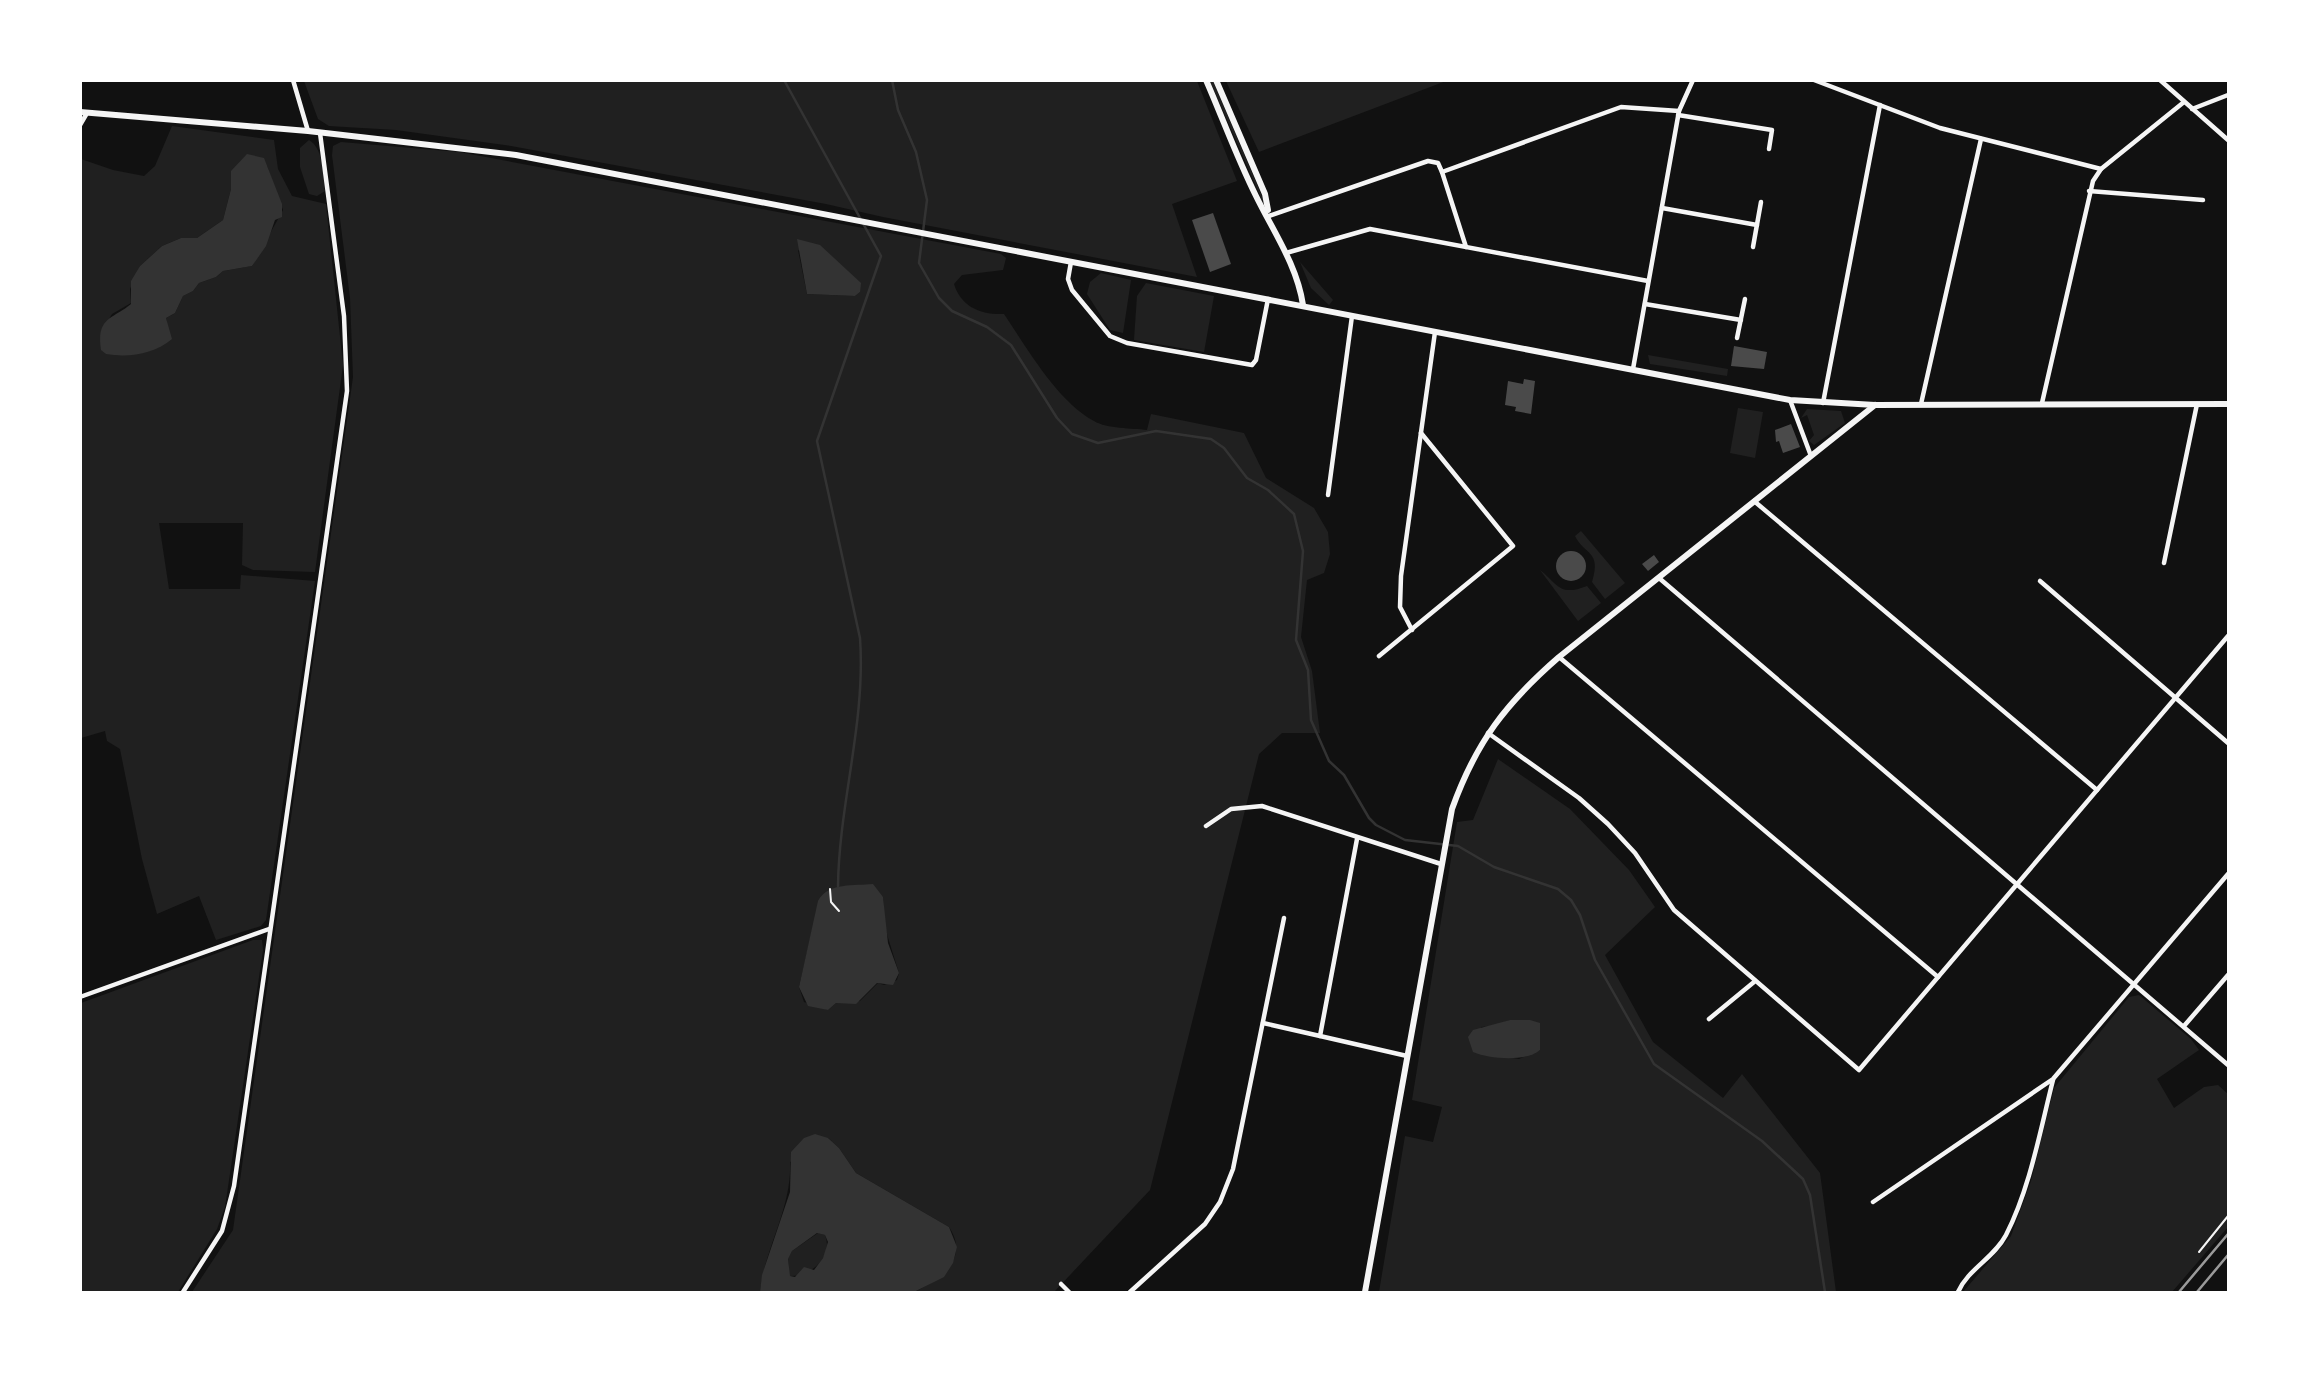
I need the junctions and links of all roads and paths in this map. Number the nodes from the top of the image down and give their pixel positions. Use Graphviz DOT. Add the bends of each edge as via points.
graph roads {
  1 [pos="293,80"];
  2 [pos="1206,80"];
  3 [pos="1216,80"];
  4 [pos="1693,80"];
  5 [pos="1814,80"];
  6 [pos="2160,80"];
  7 [pos="2228,94"];
  8 [pos="2184,102"];
  9 [pos="1880,105"];
  10 [pos="2192,109"];
  11 [pos="84,113"];
  12 [pos="1678,113"];
  13 [pos="80,125"];
  14 [pos="308,131"];
  15 [pos="320,132"];
  16 [pos="1981,139"];
  17 [pos="2228,140"];
  18 [pos="1769,149"];
  19 [pos="2101,169"];
  20 [pos="1442,172"];
  21 [pos="2089,191"];
  22 [pos="2203,200"];
  23 [pos="1761,202"];
  24 [pos="1662,208"];
  25 [pos="1269,216"];
  26 [pos="1757,225"];
  27 [pos="1466,247"];
  28 [pos="1753,247"];
  29 [pos="1285,253"];
  30 [pos="1071,262"];
  31 [pos="1648,281"];
  32 [pos="1268,299"];
  33 [pos="1745,299"];
  34 [pos="1645,304"];
  35 [pos="1303,305"];
  36 [pos="1352,315"];
  37 [pos="1741,320"];
  38 [pos="1435,331"];
  39 [pos="1737,338"];
  40 [pos="1633,369"];
  41 [pos="1790,400"];
  42 [pos="2042,403"];
  43 [pos="1823,404"];
  44 [pos="1921,404"];
  45 [pos="2197,404"];
  46 [pos="2228,404"];
  47 [pos="1875,405"];
  48 [pos="1421,433"];
  49 [pos="1811,457"];
  50 [pos="1328,495"];
  51 [pos="1754,501"];
  52 [pos="2164,563"];
  53 [pos="1659,578"];
  54 [pos="2040,581"];
  55 [pos="1412,630"];
  56 [pos="2228,636"];
  57 [pos="1379,656"];
  58 [pos="1559,657"];
  59 [pos="2176,697"];
  60 [pos="1487,732"];
  61 [pos="2228,743"];
  62 [pos="2097,790"];
  63 [pos="1206,826"];
  64 [pos="1357,839"];
  65 [pos="1441,864"];
  66 [pos="2228,874"];
  67 [pos="2018,884"];
  68 [pos="830,889"];
  69 [pos="839,911"];
  70 [pos="1284,918"];
  71 [pos="269,929"];
  72 [pos="2228,975"];
  73 [pos="1938,977"];
  74 [pos="1754,982"];
  75 [pos="2133,985"];
  76 [pos="80,997"];
  77 [pos="1709,1019"];
  78 [pos="1263,1023"];
  79 [pos="2184,1026"];
  80 [pos="1320,1036"];
  81 [pos="1407,1056"];
  82 [pos="2228,1065"];
  83 [pos="2053,1079"];
  84 [pos="1873,1202"];
  85 [pos="2228,1216"];
  86 [pos="2199,1252"];
  87 [pos="1061,1284"];
  88 [pos="183,1293"];
  89 [pos="1069,1293"];
  90 [pos="1130,1293"];
  91 [pos="1366,1293"];
  92 [pos="1958,1293"];
  1 -- 14 [label="street"];
  2 -- 25 [label="street"];
  3 -- 25 [label="street" via="1265,194"];
  4 -- 12 [label="street"];
  5 -- 9 [label="street"];
  6 -- 8 [label="street"];
  7 -- 10 [label="street"];
  8 -- 10 [label="street"];
  8 -- 19 [label="street"];
  9 -- 16 [label="street"];
  9 -- 43 [label="street"];
  10 -- 17 [label="street"];
  11 -- 13 [label="street"];
  11 -- 14 [label="street"];
  12 -- 18 [label="street" via="1772,130"];
  12 -- 20 [label="street" via="1621,107"];
  12 -- 24 [label="street"];
  14 -- 15 [label="street"];
  15 -- 30 [label="street" via="516,155"];
  15 -- 71 [label="street" via="344,316 347,391"];
  16 -- 19 [label="street"];
  16 -- 44 [label="street"];
  19 -- 21 [label="street"];
  20 -- 25 [label="street" via="1438,163 1428,161"];
  20 -- 27 [label="street"];
  21 -- 22 [label="street"];
  21 -- 42 [label="street"];
  23 -- 26 [label="street"];
  24 -- 26 [label="street"];
  24 -- 31 [label="street"];
  25 -- 29 [label="street"];
  26 -- 28 [label="street"];
  27 -- 29 [label="street" via="1370,229"];
  27 -- 31 [label="street"];
  29 -- 35 [label="street"];
  30 -- 32 [label="street"];
  30 -- 32 [label="street" via="1068,279 1072,290 1105,332 1127,343 1249,365 1254,363"];
  31 -- 34 [label="street"];
  32 -- 35 [label="street"];
  33 -- 37 [label="street"];
  34 -- 37 [label="street"];
  34 -- 40 [label="street"];
  35 -- 36 [label="street"];
  36 -- 38 [label="street"];
  36 -- 50 [label="street"];
  37 -- 39 [label="street"];
  38 -- 40 [label="street"];
  38 -- 48 [label="street"];
  40 -- 41 [label="street"];
  41 -- 43 [label="street"];
  41 -- 49 [label="street"];
  42 -- 44 [label="street"];
  42 -- 45 [label="street"];
  43 -- 47 [label="street"];
  44 -- 47 [label="street"];
  45 -- 46 [label="street"];
  45 -- 52 [label="street"];
  47 -- 49 [label="street"];
  48 -- 55 [label="street" via="1401,576 1400,607"];
  48 -- 55 [label="street" via="1513,545"];
  49 -- 51 [label="street"];
  51 -- 53 [label="street"];
  51 -- 62 [label="street"];
  53 -- 58 [label="street"];
  53 -- 67 [label="street"];
  54 -- 59 [label="street"];
  55 -- 57 [label="street"];
  56 -- 59 [label="street"];
  58 -- 60 [label="street" via="1532,680"];
  58 -- 73 [label="street"];
  59 -- 61 [label="street"];
  59 -- 62 [label="street"];
  60 -- 65 [label="street" via="1467,767 1452,809"];
  60 -- 74 [label="street" via="1608,824 1674,910"];
  62 -- 67 [label="street"];
  63 -- 64 [label="street" via="1231,809 1262,806"];
  64 -- 65 [label="street"];
  64 -- 80 [label="street"];
  65 -- 81 [label="street"];
  66 -- 75 [label="street"];
  67 -- 73 [label="street"];
  67 -- 75 [label="street"];
  68 -- 69 [label="path" via="831,902"];
  70 -- 78 [label="street"];
  71 -- 76 [label="street"];
  71 -- 88 [label="street" via="230,1206 222,1231"];
  72 -- 79 [label="street"];
  73 -- 74 [label="street" via="1859,1070"];
  74 -- 77 [label="street"];
  75 -- 79 [label="street"];
  75 -- 83 [label="street"];
  78 -- 80 [label="street"];
  78 -- 90 [label="street" via="1233,1169 1220,1202 1205,1224"];
  79 -- 82 [label="street"];
  80 -- 81 [label="street"];
  81 -- 91 [label="street"];
  83 -- 84 [label="street"];
  83 -- 92 [label="street" via="2035,1151 2005,1237"];
  85 -- 86 [label="path"];
  87 -- 89 [label="street"];
}
